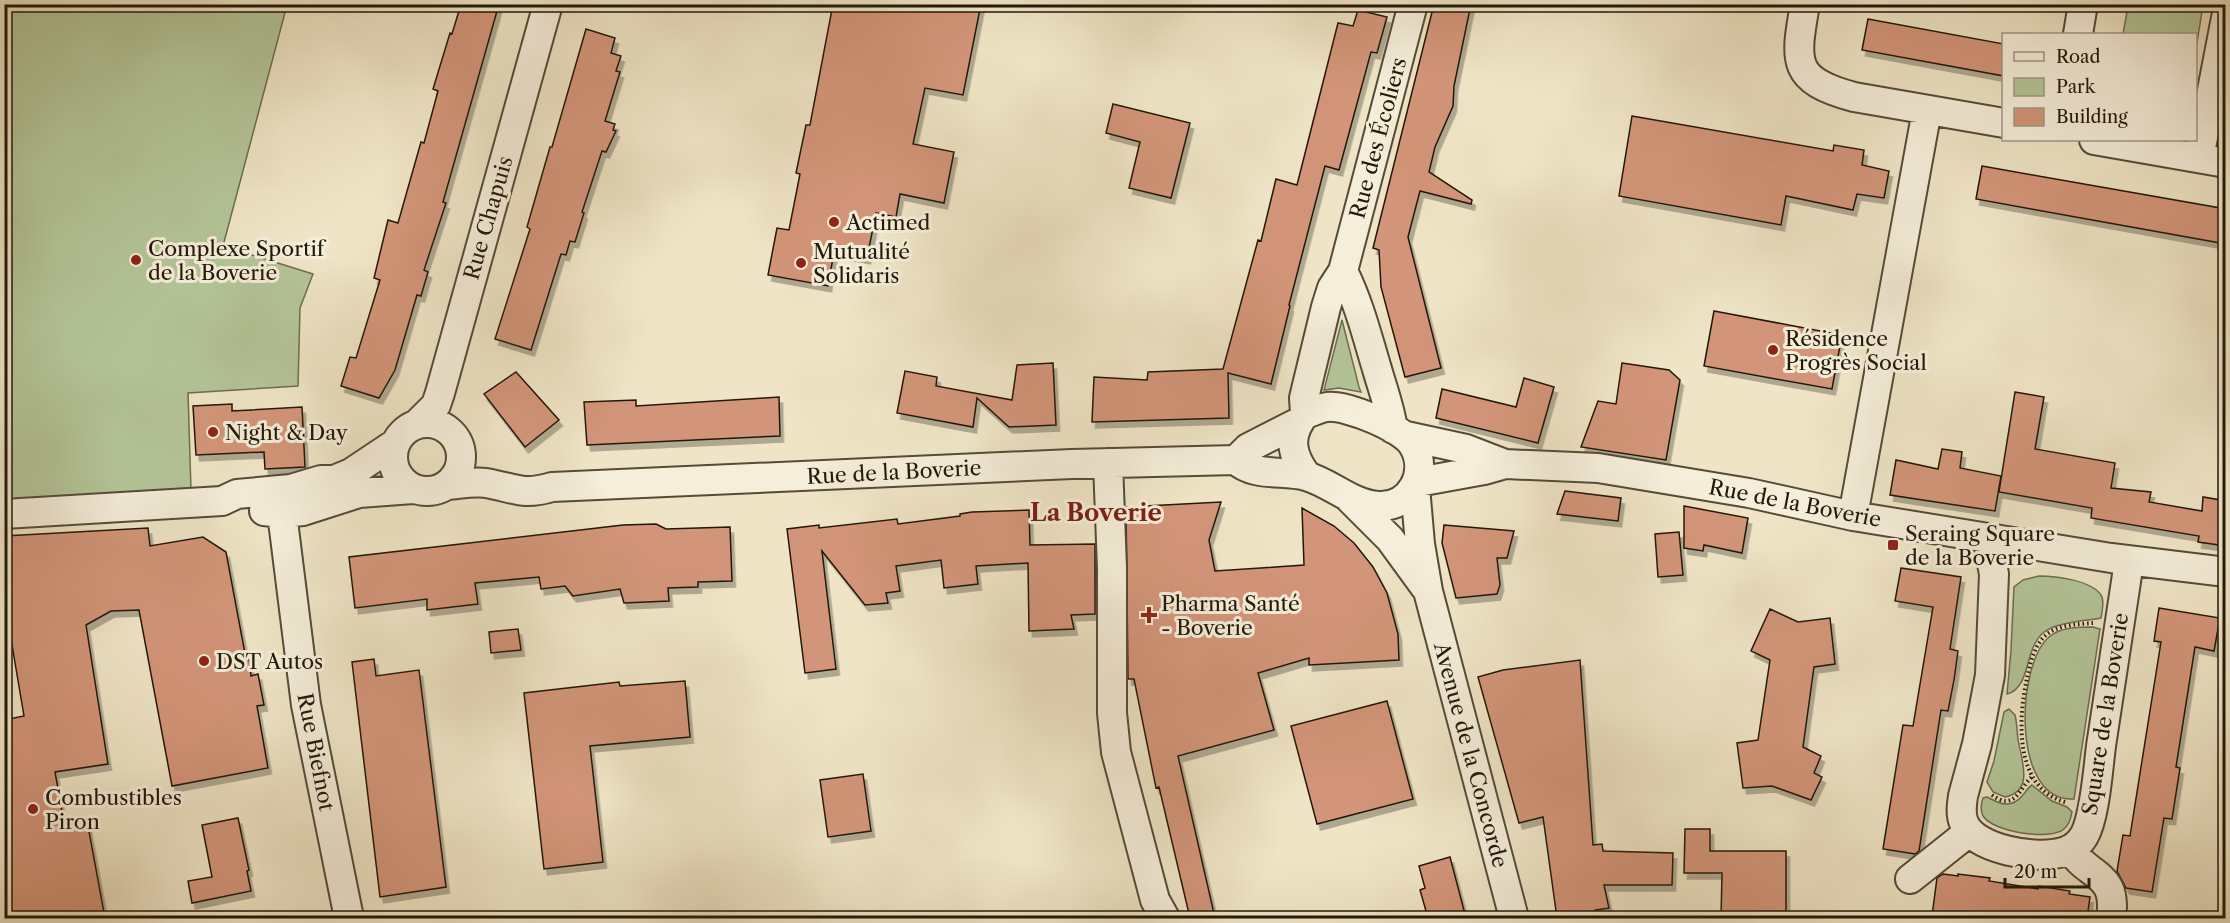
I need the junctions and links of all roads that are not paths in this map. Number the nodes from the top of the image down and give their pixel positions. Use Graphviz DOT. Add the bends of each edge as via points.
graph roads {
  1 [pos="548,4"];
  2 [pos="1413,4"];
  3 [pos="1805,4"];
  4 [pos="2084,4"];
  5 [pos="2226,18"];
  6 [pos="2078,33"];
  7 [pos="1927,110"];
  8 [pos="2002,123"];
  9 [pos="2100,141"];
  10 [pos="2212,160"];
  11 [pos="1343,271"];
  12 [pos="1302,418"];
  13 [pos="417,424"];
  14 [pos="1400,433"];
  15 [pos="455,437"];
  16 [pos="396,443"];
  17 [pos="1236,460"];
  18 [pos="1107,463"];
  19 [pos="1505,464"];
  20 [pos="1307,476"];
  21 [pos="334,480"];
  22 [pos="448,485"];
  23 [pos="1416,485"];
  24 [pos="552,487"];
  25 [pos="413,489"];
  26 [pos="1345,495"];
  27 [pos="222,501"];
  28 [pos="282,513"];
  29 [pos="4,514"];
  30 [pos="1853,516"];
  31 [pos="1987,538"];
  32 [pos="2129,561"];
  33 [pos="2226,572"];
  34 [pos="1428,591"];
  35 [pos="1969,832"];
  36 [pos="2070,849"];
  37 [pos="1910,879"];
  38 [pos="349,918"];
  39 [pos="1165,918"];
  40 [pos="1514,918"];
  41 [pos="2111,918"];
  1 -- 13 [label="street, Rue Chapuis" via="440,393 436,405"];
  2 -- 11 [label="street, Rue des Écoliers"];
  3 -- 7 [label="street" via="1798,44 1803,72 1833,91"];
  4 -- 6 [label="street"];
  5 -- 10 [label="street"];
  7 -- 8 [label="street"];
  7 -- 30 [label="street"];
  9 -- 10 [label="street"];
  11 -- 12 [label="street, Rue des Écoliers" via="1326,308"];
  11 -- 14 [label="street" via="1355,295"];
  12 -- 14 [label="street, Rue de la Boverie" via="1327,407 1345,410"];
  12 -- 17 [label="street, Rue de la Boverie" via="1248,448"];
  12 -- 20 [label="street" via="1294,432 1293,449"];
  13 -- 15 [label="street" via="438,424"];
  13 -- 16 [label="street"];
  14 -- 19 [label="street, Rue de la Boverie" via="1467,449"];
  14 -- 23 [label="street" via="1414,446 1419,458"];
  15 -- 22 [label="street" via="462,458"];
  15 -- 24 [label="street, Rue de la Boverie" via="495,469"];
  16 -- 21 [label="street"];
  16 -- 25 [label="street" via="394,467 401,480"];
  17 -- 18 [label="street, Rue de la Boverie"];
  17 -- 20 [label="street, Rue de la Boverie" via="1252,470"];
  18 -- 24 [label="street, Rue de la Boverie"];
  18 -- 39 [label="street" via="1116,753 1155,900"];
  19 -- 23 [label="street, Rue de la Boverie"];
  19 -- 30 [label="street, Rue de la Boverie" via="1598,468 1666,478"];
  20 -- 26 [label="street, Rue de la Boverie"];
  21 -- 27 [label="street" via="237,494"];
  21 -- 28 [label="street" via="324,492 297,499"];
  22 -- 24 [label="street, Rue de la Boverie" via="484,483 521,492"];
  22 -- 25 [label="street" via="437,491"];
  23 -- 26 [label="street, Rue de la Boverie" via="1396,504 1378,506"];
  23 -- 34 [label="street, Avenue de la Concorde"];
  25 -- 28 [label="street" via="359,493 319,507"];
  26 -- 34 [label="street, Avenue de la Concorde" via="1390,539"];
  27 -- 28 [label="street"];
  27 -- 29 [label="street"];
  28 -- 38 [label="street, Rue Biefnot" via="306,705"];
  30 -- 31 [label="street, Rue de la Boverie"];
  31 -- 32 [label="street, Rue de la Boverie"];
  31 -- 35 [label="street" via="1994,574 1992,651 1987,696 1963,796 1963,821"];
  32 -- 33 [label="street, Rue de la Boverie"];
  32 -- 36 [label="street, Square de la Boverie" via="2090,819 2084,835"];
  34 -- 40 [label="street, Avenue de la Concorde"];
  35 -- 36 [label="street" via="1993,847 2014,851 2050,855"];
  35 -- 37 [label="street"];
  36 -- 41 [label="street" via="2105,881 2112,900"];
}
